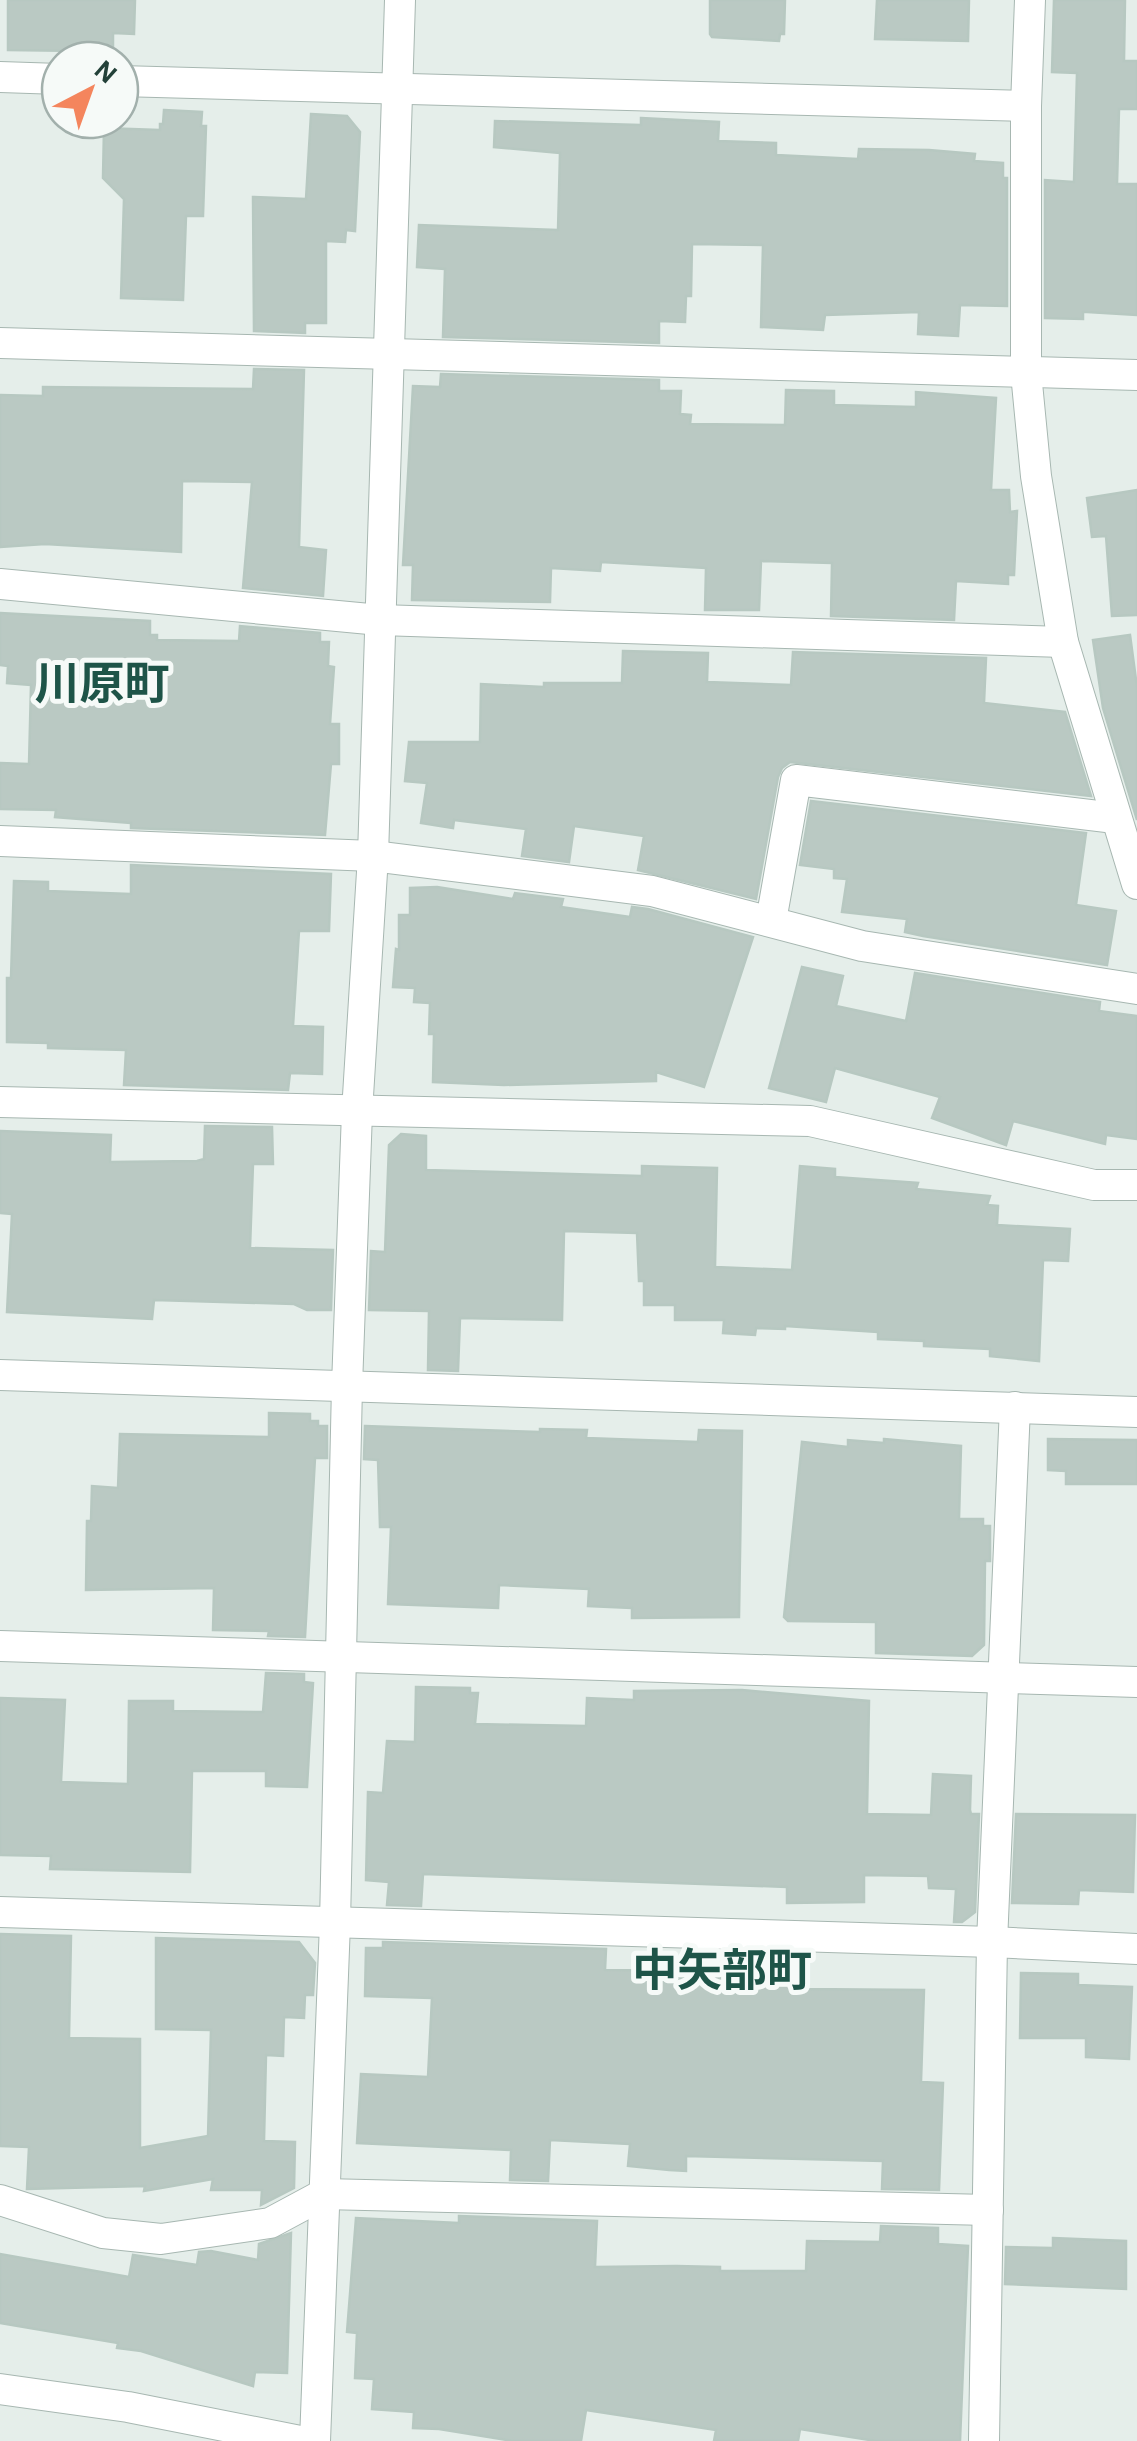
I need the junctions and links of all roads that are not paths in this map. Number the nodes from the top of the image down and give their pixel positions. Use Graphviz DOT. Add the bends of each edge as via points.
graph roads {
  1 [pos="400,0"];
  2 [pos="1030,0"];
  3 [pos="0,78"];
  4 [pos="40,79"];
  5 [pos="140,82"];
  6 [pos="397,90"];
  7 [pos="1026,106"];
  8 [pos="0,342"];
  9 [pos="389,355"];
  10 [pos="1026,372"];
  11 [pos="1137,375"];
  12 [pos="0,584"];
  13 [pos="380,620"];
  14 [pos="1063,642"];
  15 [pos="1115,818"];
  16 [pos="0,840"];
  17 [pos="372,856"];
  18 [pos="1137,884"];
  19 [pos="771,921"];
  20 [pos="1137,989"];
  21 [pos="0,1102"];
  22 [pos="357,1112"];
  23 [pos="1137,1185"];
  24 [pos="0,1374"];
  25 [pos="347,1386"];
  26 [pos="1015,1407"];
  27 [pos="1137,1412"];
  28 [pos="0,1646"];
  29 [pos="342,1656"];
  30 [pos="1005,1676"];
  31 [pos="1137,1682"];
  32 [pos="0,1912"];
  33 [pos="335,1923"];
  34 [pos="992,1942"];
  35 [pos="1137,1949"];
  36 [pos="324,2194"];
  37 [pos="0,2200"];
  38 [pos="988,2210"];
  39 [pos="0,2388"];
  40 [pos="300,2441"];
  41 [pos="315,2441"];
  42 [pos="984,2441"];
  1 -- 6 [label="street"];
  2 -- 7 [label="street"];
  3 -- 4 [label="street"];
  5 -- 6 [label="street"];
  6 -- 7 [label="street"];
  6 -- 9 [label="street"];
  7 -- 10 [label="street"];
  8 -- 9 [label="street"];
  9 -- 10 [label="street"];
  9 -- 13 [label="street"];
  10 -- 11 [label="street"];
  10 -- 14 [label="street"];
  12 -- 13 [label="street"];
  13 -- 14 [label="street"];
  13 -- 17 [label="street"];
  14 -- 15 [label="street"];
  15 -- 18 [label="street"];
  15 -- 19 [label="street" via="796,780"];
  16 -- 17 [label="street"];
  17 -- 19 [label="street" via="652,891"];
  17 -- 22 [label="street"];
  19 -- 20 [label="street" via="862,946"];
  21 -- 22 [label="street"];
  22 -- 23 [label="street" via="810,1121 1094,1185"];
  22 -- 25 [label="street"];
  24 -- 25 [label="street"];
  25 -- 26 [label="street"];
  25 -- 29 [label="street"];
  26 -- 27 [label="street"];
  26 -- 30 [label="street"];
  28 -- 29 [label="street"];
  29 -- 30 [label="street"];
  29 -- 33 [label="street"];
  30 -- 31 [label="street"];
  30 -- 34 [label="street"];
  32 -- 33 [label="street"];
  33 -- 34 [label="street"];
  33 -- 36 [label="street"];
  34 -- 35 [label="street"];
  34 -- 38 [label="street"];
  36 -- 37 [label="street" via="270,2223 161,2239 103,2232"];
  36 -- 38 [label="street"];
  36 -- 41 [label="street"];
  38 -- 42 [label="street"];
  39 -- 40 [label="street"];
}
